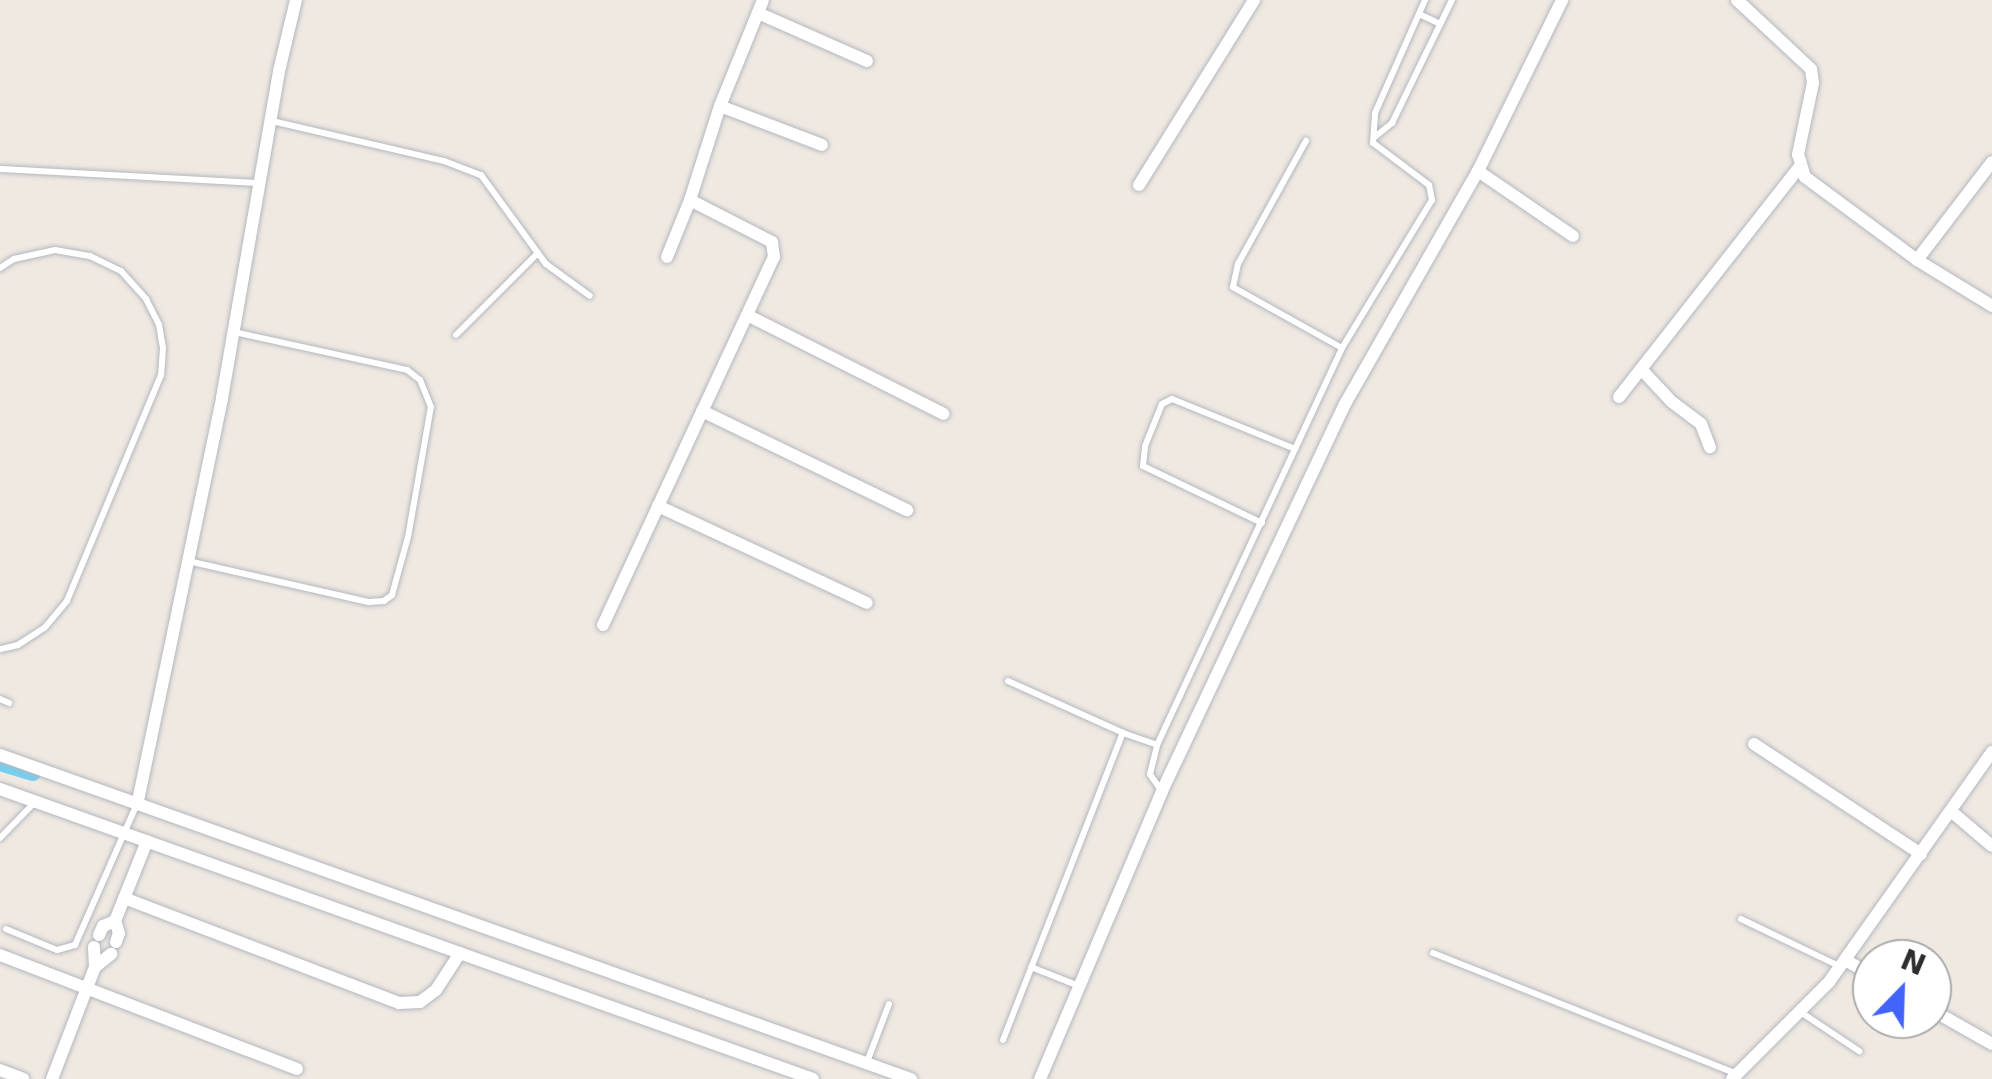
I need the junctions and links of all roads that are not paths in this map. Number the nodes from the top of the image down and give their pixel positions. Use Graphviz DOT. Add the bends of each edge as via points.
graph roads {
  1 [pos="296,0"];
  2 [pos="1254,0"];
  3 [pos="1425,0"];
  4 [pos="1452,0"];
  5 [pos="1562,0"];
  6 [pos="1737,0"];
  7 [pos="760,6"];
  8 [pos="1419,14"];
  9 [pos="1440,24"];
  10 [pos="867,61"];
  11 [pos="720,106"];
  12 [pos="272,121"];
  13 [pos="1376,136"];
  14 [pos="1306,141"];
  15 [pos="822,145"];
  16 [pos="1992,162"];
  17 [pos="1800,166"];
  18 [pos="0,169"];
  19 [pos="1478,171"];
  20 [pos="260,184"];
  21 [pos="1139,185"];
  22 [pos="690,200"];
  23 [pos="1572,236"];
  24 [pos="538,254"];
  25 [pos="667,257"];
  26 [pos="1917,260"];
  27 [pos="0,268"];
  28 [pos="590,296"];
  29 [pos="1992,306"];
  30 [pos="747,315"];
  31 [pos="233,332"];
  32 [pos="456,335"];
  33 [pos="1342,348"];
  34 [pos="1641,368"];
  35 [pos="1619,396"];
  36 [pos="702,411"];
  37 [pos="944,414"];
  38 [pos="1710,447"];
  39 [pos="1296,449"];
  40 [pos="658,506"];
  41 [pos="908,510"];
  42 [pos="1262,523"];
  43 [pos="188,561"];
  44 [pos="867,603"];
  45 [pos="603,625"];
  46 [pos="0,649"];
  47 [pos="1008,681"];
  48 [pos="0,699"];
  49 [pos="10,703"];
  50 [pos="1122,733"];
  51 [pos="1754,744"];
  52 [pos="1157,745"];
  53 [pos="1992,752"];
  54 [pos="0,755"];
  55 [pos="0,790"];
  56 [pos="1162,791"];
  57 [pos="34,802"];
  58 [pos="138,803"];
  59 [pos="1952,812"];
  60 [pos="128,828"];
  61 [pos="0,838"];
  62 [pos="147,841"];
  63 [pos="1992,846"];
  64 [pos="1921,854"];
  65 [pos="124,898"];
  66 [pos="1741,919"];
  67 [pos="115,921"];
  68 [pos="6,929"];
  69 [pos="460,952"];
  70 [pos="1433,953"];
  71 [pos="0,954"];
  72 [pos="1842,963"];
  73 [pos="95,967"];
  74 [pos="1031,967"];
  75 [pos="1852,967"];
  76 [pos="1080,986"];
  77 [pos="87,988"];
  78 [pos="889,1004"];
  79 [pos="1802,1013"];
  80 [pos="1952,1021"];
  81 [pos="1003,1040"];
  82 [pos="1992,1044"];
  83 [pos="1859,1051"];
  84 [pos="866,1063"];
  85 [pos="296,1069"];
  86 [pos="0,1070"];
  87 [pos="1734,1076"];
  88 [pos="23,1079"];
  89 [pos="52,1079"];
  90 [pos="813,1079"];
  91 [pos="912,1079"];
  92 [pos="1040,1079"];
  1 -- 12 [label="street"];
  2 -- 21 [label="street"];
  3 -- 8 [label="lane"];
  4 -- 9 [label="lane"];
  5 -- 19 [label="street"];
  6 -- 17 [label="street" via="1811,68"];
  7 -- 10 [label="street"];
  7 -- 11 [label="street"];
  8 -- 9 [label="lane"];
  8 -- 13 [label="lane" via="1376,113"];
  9 -- 13 [label="lane" via="1392,124"];
  11 -- 15 [label="street"];
  11 -- 22 [label="street"];
  12 -- 20 [label="street"];
  12 -- 24 [label="lane" via="481,175"];
  13 -- 33 [label="lane" via="1373,145 1429,184 1432,200"];
  14 -- 33 [label="lane" via="1238,264 1233,287"];
  16 -- 26 [label="street"];
  17 -- 26 [label="street" via="1824,194"];
  17 -- 34 [label="street"];
  18 -- 20 [label="lane"];
  19 -- 23 [label="street"];
  19 -- 56 [label="street" via="1345,404"];
  20 -- 31 [label="street"];
  22 -- 25 [label="street"];
  22 -- 30 [label="street" via="772,242 774,256"];
  24 -- 28 [label="lane"];
  24 -- 32 [label="lane"];
  26 -- 29 [label="street"];
  27 -- 46 [label="lane" via="55,250 121,271 146,299 164,348 161,375 66,601 44,628"];
  30 -- 36 [label="street"];
  30 -- 37 [label="street"];
  31 -- 43 [label="street"];
  31 -- 43 [label="lane" via="407,370 420,380 430,407 408,537 392,595 384,602"];
  33 -- 39 [label="lane"];
  34 -- 35 [label="street"];
  34 -- 38 [label="street" via="1701,424"];
  36 -- 40 [label="street"];
  36 -- 41 [label="street"];
  39 -- 42 [label="lane"];
  39 -- 42 [label="lane" via="1172,399 1162,404 1143,466"];
  40 -- 44 [label="street"];
  40 -- 45 [label="street"];
  42 -- 52 [label="lane"];
  43 -- 58 [label="street"];
  47 -- 50 [label="lane"];
  48 -- 49 [label="lane"];
  50 -- 52 [label="lane"];
  50 -- 74 [label="lane"];
  51 -- 64 [label="street"];
  52 -- 56 [label="lane" via="1150,774"];
  53 -- 59 [label="street"];
  54 -- 58 [label="street"];
  55 -- 57 [label="street"];
  56 -- 76 [label="street"];
  57 -- 60 [label="street"];
  57 -- 61 [label="lane"];
  58 -- 60 [label="lane"];
  58 -- 84 [label="street"];
  59 -- 63 [label="street"];
  59 -- 64 [label="street"];
  60 -- 62 [label="street"];
  60 -- 68 [label="lane" via="75,945 57,950"];
  62 -- 65 [label="street"];
  62 -- 69 [label="street"];
  64 -- 72 [label="street"];
  65 -- 67 [label="street"];
  65 -- 69 [label="street" via="399,1004 420,1002 436,990"];
  66 -- 72 [label="lane"];
  67 -- 73 [label="street" via="97,941"];
  67 -- 73 [label="street" via="120,933 114,948"];
  69 -- 90 [label="street"];
  70 -- 87 [label="lane"];
  71 -- 77 [label="street"];
  72 -- 75 [label="street"];
  72 -- 79 [label="street"];
  73 -- 77 [label="street"];
  74 -- 76 [label="lane"];
  74 -- 81 [label="lane"];
  76 -- 92 [label="street"];
  77 -- 85 [label="street"];
  77 -- 89 [label="street"];
  78 -- 84 [label="lane"];
  79 -- 83 [label="lane"];
  79 -- 87 [label="street"];
  80 -- 82 [label="street"];
  84 -- 91 [label="street"];
  86 -- 88 [label="street"];
}
